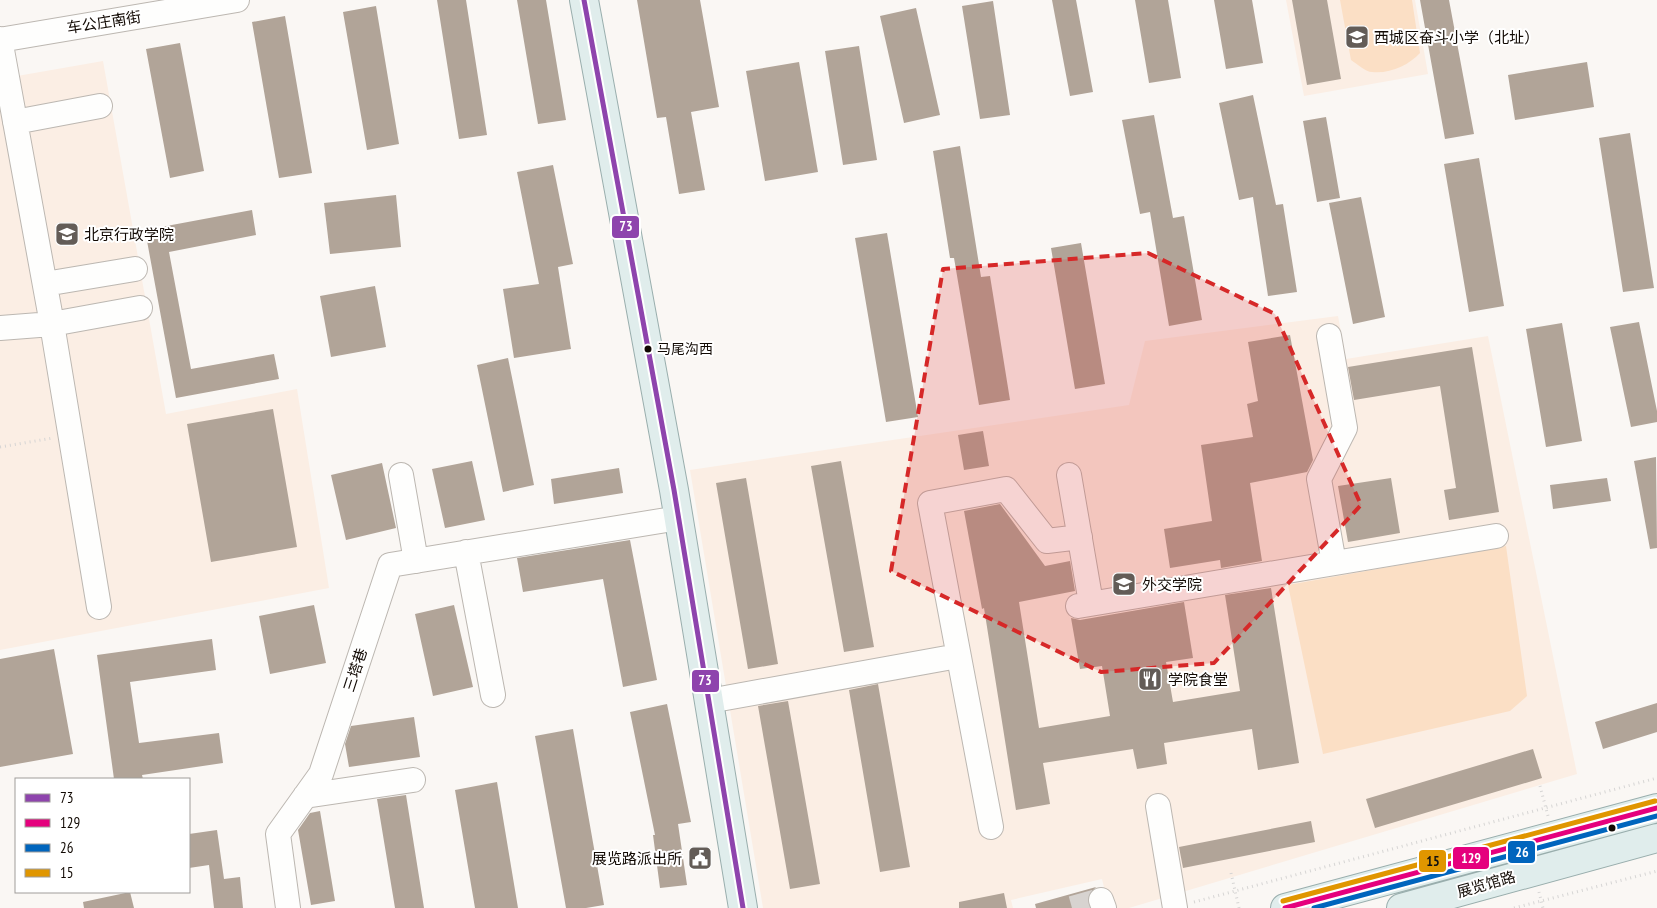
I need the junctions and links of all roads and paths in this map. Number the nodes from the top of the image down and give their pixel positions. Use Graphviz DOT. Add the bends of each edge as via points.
graph roads {
  1 [pos="237,0"];
  2 [pos="584,0"];
  3 [pos="0,40"];
  4 [pos="100,106"];
  5 [pos="15,122"];
  6 [pos="135,269"];
  7 [pos="45,284"];
  8 [pos="140,308"];
  9 [pos="52,324"];
  10 [pos="0,328"];
  11 [pos="1329,336"];
  12 [pos="70,435"];
  13 [pos="0,447"];
  14 [pos="401,475"];
  15 [pos="1069,475"];
  16 [pos="679,518"];
  17 [pos="1496,536"];
  18 [pos="1080,537"];
  19 [pos="466,552"];
  20 [pos="416,561"];
  21 [pos="1334,563"];
  22 [pos="100,607"];
  23 [pos="958,656"];
  24 [pos="492,695"];
  25 [pos="709,701"];
  26 [pos="1657,778"];
  27 [pos="413,780"];
  28 [pos="305,796"];
  29 [pos="1158,806"];
  30 [pos="1657,808"];
  31 [pos="990,827"];
  32 [pos="1657,838"];
  33 [pos="1657,871"];
  34 [pos="1231,873"];
  35 [pos="1235,890"];
  36 [pos="288,908"];
  37 [pos="743,908"];
  38 [pos="1175,908"];
  39 [pos="1240,908"];
  40 [pos="1285,908"];
  41 [pos="1401,908"];
  42 [pos="1514,908"];
  1 -- 3 [label="street, 车公庄南街"];
  2 -- 16 [label="main road"];
  3 -- 5 [label="street"];
  4 -- 5 [label="street"];
  5 -- 7 [label="street"];
  6 -- 7 [label="street"];
  7 -- 9 [label="street"];
  8 -- 9 [label="street"];
  9 -- 10 [label="street"];
  9 -- 12 [label="street"];
  11 -- 21 [label="street" via="1345,428 1319,479"];
  12 -- 13 [label="path"];
  12 -- 22 [label="street"];
  14 -- 20 [label="street"];
  15 -- 18 [label="street"];
  16 -- 19 [label="street, 三塔巷"];
  16 -- 25 [label="main road"];
  17 -- 21 [label="street"];
  18 -- 21 [label="street" via="1085,604"];
  18 -- 23 [label="street" via="1047,541 1006,489 930,503"];
  19 -- 20 [label="street, 三塔巷"];
  19 -- 24 [label="street"];
  20 -- 28 [label="street, 三塔巷" via="390,565 321,774"];
  23 -- 25 [label="street"];
  23 -- 31 [label="street"];
  25 -- 37 [label="main road"];
  26 -- 35 [label="path"];
  27 -- 28 [label="street"];
  28 -- 36 [label="street, 三塔巷" via="278,834"];
  29 -- 38 [label="street"];
  30 -- 40 [label="main road, 展览馆路"];
  32 -- 41 [label="main road, 展览馆路"];
  33 -- 42 [label="path"];
  34 -- 35 [label="path"];
  35 -- 38 [label="path"];
  35 -- 39 [label="path"];
}
